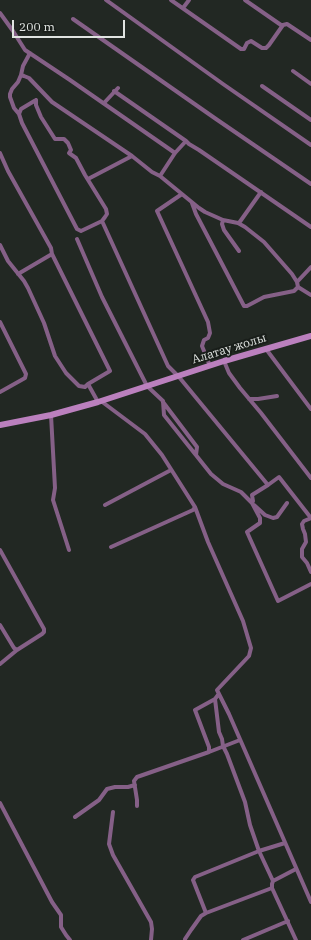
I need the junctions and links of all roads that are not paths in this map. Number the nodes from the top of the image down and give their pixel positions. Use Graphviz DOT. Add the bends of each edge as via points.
graph roads {
  1 [pos="106,0"];
  2 [pos="171,0"];
  3 [pos="189,0"];
  4 [pos="246,0"];
  5 [pos="183,8"];
  6 [pos="0,13"];
  7 [pos="73,19"];
  8 [pos="283,25"];
  9 [pos="311,40"];
  10 [pos="30,53"];
  11 [pos="293,71"];
  12 [pos="21,75"];
  13 [pos="311,84"];
  14 [pos="262,86"];
  15 [pos="41,92"];
  16 [pos="36,100"];
  17 [pos="104,103"];
  18 [pos="19,114"];
  19 [pos="311,120"];
  20 [pos="186,141"];
  21 [pos="311,145"];
  22 [pos="0,153"];
  23 [pos="175,153"];
  24 [pos="132,156"];
  25 [pos="160,176"];
  26 [pos="88,179"];
  27 [pos="311,184"];
  28 [pos="261,192"];
  29 [pos="182,194"];
  30 [pos="192,202"];
  31 [pos="102,220"];
  32 [pos="223,220"];
  33 [pos="239,223"];
  34 [pos="311,227"];
  35 [pos="77,239"];
  36 [pos="0,245"];
  37 [pos="239,251"];
  38 [pos="52,254"];
  39 [pos="311,267"];
  40 [pos="18,274"];
  41 [pos="297,285"];
  42 [pos="311,295"];
  43 [pos="0,322"];
  44 [pos="311,336"];
  45 [pos="266,349"];
  46 [pos="224,361"];
  47 [pos="210,366"];
  48 [pos="179,377"];
  49 [pos="88,384"];
  50 [pos="150,385"];
  51 [pos="0,392"];
  52 [pos="277,396"];
  53 [pos="249,399"];
  54 [pos="102,401"];
  55 [pos="163,401"];
  56 [pos="311,409"];
  57 [pos="51,415"];
  58 [pos="0,425"];
  59 [pos="196,455"];
  60 [pos="172,470"];
  61 [pos="311,478"];
  62 [pos="268,485"];
  63 [pos="252,503"];
  64 [pos="286,503"];
  65 [pos="105,505"];
  66 [pos="195,507"];
  67 [pos="311,518"];
  68 [pos="111,547"];
  69 [pos="0,550"];
  70 [pos="69,550"];
  71 [pos="311,572"];
  72 [pos="311,584"];
  73 [pos="0,625"];
  74 [pos="17,650"];
  75 [pos="0,664"];
  76 [pos="218,694"];
  77 [pos="215,698"];
  78 [pos="240,740"];
  79 [pos="223,746"];
  80 [pos="208,752"];
  81 [pos="135,785"];
  82 [pos="0,803"];
  83 [pos="137,806"];
  84 [pos="112,812"];
  85 [pos="75,817"];
  86 [pos="285,843"];
  87 [pos="259,851"];
  88 [pos="296,869"];
  89 [pos="273,881"];
  90 [pos="272,888"];
  91 [pos="311,902"];
  92 [pos="206,913"];
  93 [pos="288,922"];
  94 [pos="255,938"];
  95 [pos="70,940"];
  96 [pos="151,940"];
  97 [pos="185,940"];
  98 [pos="243,940"];
  99 [pos="296,940"];
  1 -- 21 [label="street"];
  2 -- 5 [label="street"];
  3 -- 5 [label="street"];
  4 -- 8 [label="street"];
  5 -- 8 [label="street" via="241,49 251,41 266,48"];
  6 -- 10 [label="street" via="25,50"];
  7 -- 27 [label="street"];
  8 -- 9 [label="street" via="287,24"];
  10 -- 12 [label="street"];
  10 -- 17 [label="street"];
  11 -- 13 [label="street"];
  12 -- 15 [label="street" via="29,78"];
  12 -- 18 [label="street" via="10,94 14,108"];
  14 -- 19 [label="street"];
  15 -- 16 [label="street"];
  15 -- 24 [label="street"];
  16 -- 18 [label="street" via="21,109"];
  16 -- 26 [label="street" via="41,116 55,139 64,139 68,143 69,153 76,158"];
  17 -- 20 [label="street" via="116,90"];
  17 -- 23 [label="street"];
  18 -- 31 [label="street" via="27,135 78,229 80,231"];
  20 -- 23 [label="street"];
  20 -- 28 [label="street"];
  22 -- 38 [label="street"];
  23 -- 25 [label="street"];
  24 -- 25 [label="street"];
  24 -- 26 [label="street"];
  25 -- 29 [label="street"];
  26 -- 31 [label="street" via="106,209 107,214"];
  28 -- 33 [label="street"];
  28 -- 34 [label="street"];
  29 -- 30 [label="street"];
  29 -- 47 [label="street" via="157,211 208,322 210,333 202,346"];
  30 -- 32 [label="street" via="205,212"];
  30 -- 41 [label="street" via="244,306 264,297 294,291"];
  31 -- 48 [label="street" via="168,366"];
  32 -- 33 [label="street"];
  32 -- 37 [label="street" via="224,230"];
  33 -- 41 [label="street" via="264,242 292,274"];
  35 -- 50 [label="street" via="102,297"];
  36 -- 40 [label="street" via="8,262"];
  38 -- 40 [label="street"];
  38 -- 49 [label="street" via="110,371"];
  39 -- 41 [label="street"];
  40 -- 49 [label="street" via="28,288 55,356 66,373 79,386 85,387"];
  41 -- 42 [label="street"];
  43 -- 51 [label="street" via="26,374 26,378"];
  44 -- 45 [label="main road, Алатау жолы"];
  45 -- 46 [label="main road, Алатау жолы"];
  45 -- 56 [label="street"];
  46 -- 47 [label="main road, Алатау жолы"];
  46 -- 53 [label="street" via="229,373"];
  47 -- 48 [label="main road, Алатау жолы"];
  48 -- 50 [label="main road, Алатау жолы"];
  48 -- 62 [label="street"];
  49 -- 54 [label="street"];
  50 -- 54 [label="main road, Алатау жолы"];
  50 -- 55 [label="street"];
  52 -- 53 [label="street"];
  53 -- 61 [label="street"];
  54 -- 57 [label="main road, Алатау жолы"];
  54 -- 60 [label="street" via="145,434"];
  55 -- 59 [label="street" via="164,415"];
  55 -- 59 [label="street" via="197,447"];
  57 -- 58 [label="main road, Алатау жолы"];
  57 -- 70 [label="street" via="54,500"];
  59 -- 63 [label="street" via="211,474 223,484 241,492"];
  60 -- 65 [label="street"];
  60 -- 66 [label="street"];
  62 -- 63 [label="street" via="252,495"];
  62 -- 67 [label="street" via="279,477"];
  63 -- 64 [label="street" via="265,515 274,518"];
  63 -- 72 [label="street" via="260,523 247,532 278,601"];
  66 -- 68 [label="street"];
  66 -- 76 [label="street" via="243,621 251,648 249,656 217,690"];
  67 -- 71 [label="street" via="302,524 306,542 302,549 302,557"];
  69 -- 74 [label="street" via="44,630 42,634"];
  73 -- 74 [label="street"];
  74 -- 75 [label="street"];
  76 -- 77 [label="street"];
  76 -- 78 [label="street"];
  77 -- 79 [label="street"];
  77 -- 80 [label="street" via="195,710"];
  78 -- 79 [label="street"];
  78 -- 86 [label="street"];
  79 -- 80 [label="street"];
  79 -- 87 [label="street"];
  80 -- 81 [label="street" via="137,777"];
  81 -- 83 [label="street"];
  81 -- 85 [label="street" via="107,789 99,800"];
  82 -- 95 [label="street" via="61,915 61,927"];
  84 -- 96 [label="street" via="109,844 151,922"];
  86 -- 87 [label="street"];
  86 -- 88 [label="street"];
  87 -- 89 [label="street"];
  87 -- 92 [label="street" via="192,880"];
  88 -- 89 [label="street"];
  88 -- 91 [label="street"];
  89 -- 90 [label="street"];
  90 -- 92 [label="street"];
  90 -- 93 [label="street"];
  92 -- 97 [label="street" via="201,916"];
  93 -- 94 [label="street"];
  93 -- 99 [label="street"];
  94 -- 98 [label="street"];
}
